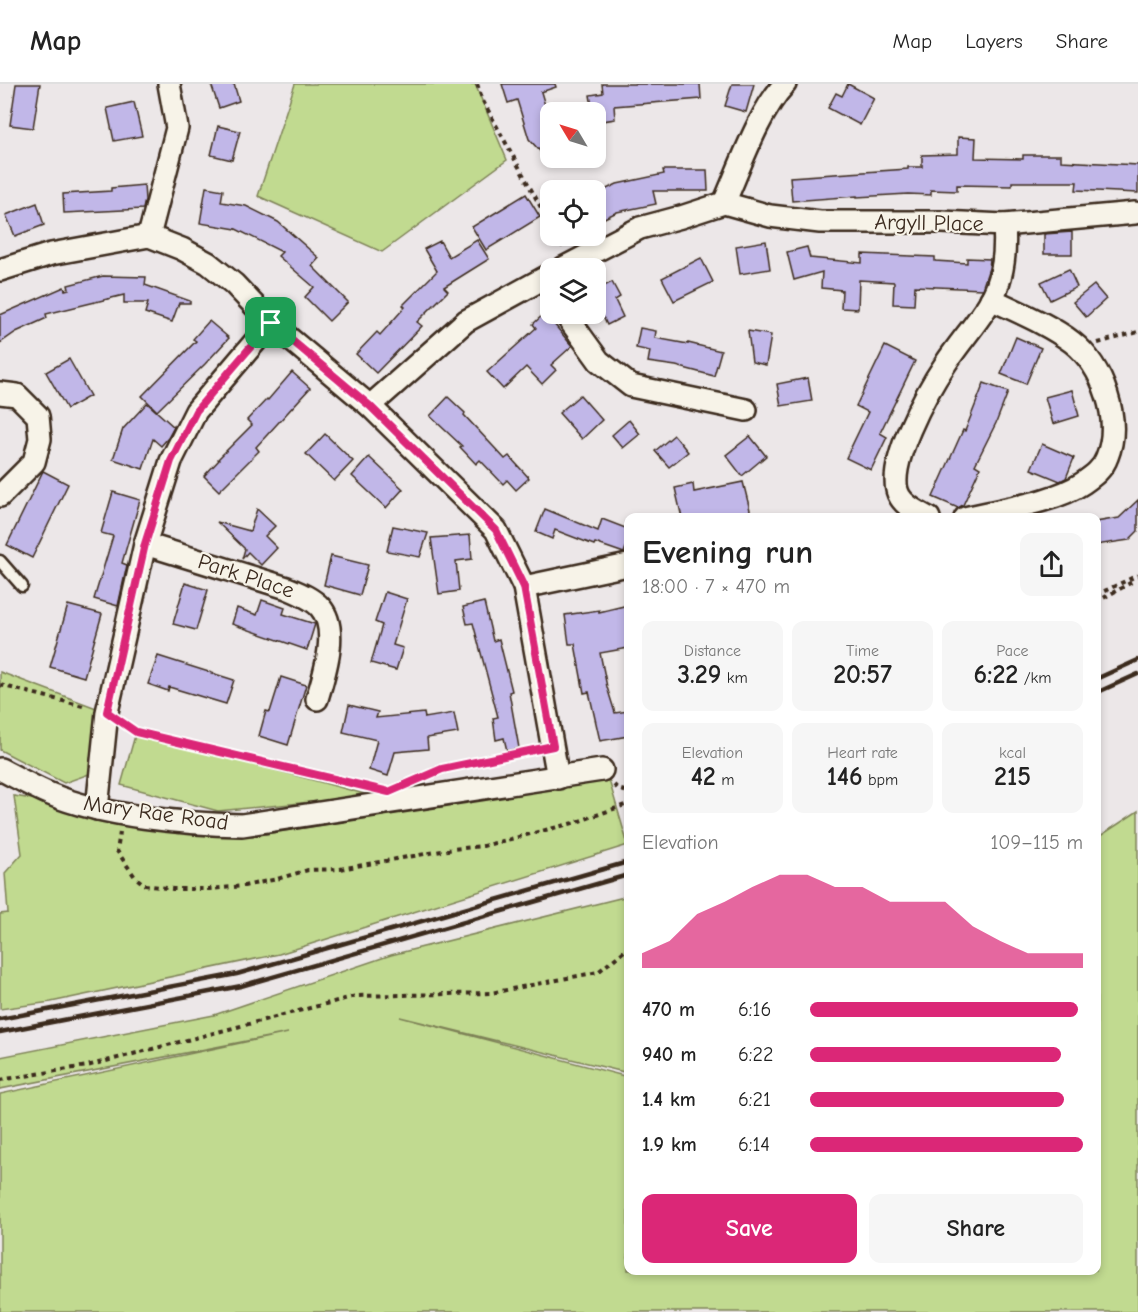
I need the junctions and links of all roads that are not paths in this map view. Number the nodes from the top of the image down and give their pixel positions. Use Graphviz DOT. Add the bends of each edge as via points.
graph roads {
  1 [pos="169,84"];
  2 [pos="785,84"];
  3 [pos="724,202"];
  4 [pos="1135,213"];
  5 [pos="1004,225"];
  6 [pos="149,236"];
  7 [pos="582,258"];
  8 [pos="0,270"];
  9 [pos="540,286"];
  10 [pos="992,299"];
  11 [pos="271,323"];
  12 [pos="572,324"];
  13 [pos="0,393"];
  14 [pos="370,406"];
  15 [pos="746,410"];
  16 [pos="0,496"];
  17 [pos="919,513"];
  18 [pos="985,513"];
  19 [pos="145,544"];
  20 [pos="0,561"];
  21 [pos="624,566"];
  22 [pos="22,586"];
  23 [pos="524,587"];
  24 [pos="318,699"];
  25 [pos="0,769"];
  26 [pos="606,775"];
  27 [pos="558,778"];
  28 [pos="97,809"];
  1 -- 6 [label="street" via="177,128"];
  2 -- 3 [label="street" via="758,127"];
  3 -- 5 [label="street, Argyll Place" via="770,216 820,222"];
  3 -- 7 [label="street" via="640,228"];
  4 -- 5 [label="street, Argyll Place"];
  5 -- 10 [label="street" via="1006,250"];
  6 -- 8 [label="street" via="51,254"];
  6 -- 11 [label="street" via="208,263"];
  9 -- 14 [label="street" via="505,298 466,321"];
  10 -- 17 [label="street" via="945,364 916,416 897,465 899,497"];
  10 -- 18 [label="street" via="1051,328 1083,353 1097,371 1111,416 1112,435 1099,471 1081,484 1059,495"];
  11 -- 14 [label="street"];
  11 -- 19 [label="street" via="196,411 171,461"];
  12 -- 15 [label="street" via="599,360 632,386"];
  13 -- 16 [label="street" via="17,395 38,416 40,439 34,462"];
  14 -- 23 [label="street" via="496,530"];
  19 -- 24 [label="street, Park Place" via="287,588 322,608 331,645"];
  19 -- 28 [label="street" via="107,712"];
  20 -- 22 [label="lane"];
  21 -- 23 [label="street"];
  23 -- 27 [label="street"];
  25 -- 28 [label="street, Mary Rae Road" via="51,794"];
  26 -- 27 [label="street, Mary Rae Road"];
  27 -- 28 [label="street, Mary Rae Road" via="242,825"];
}
